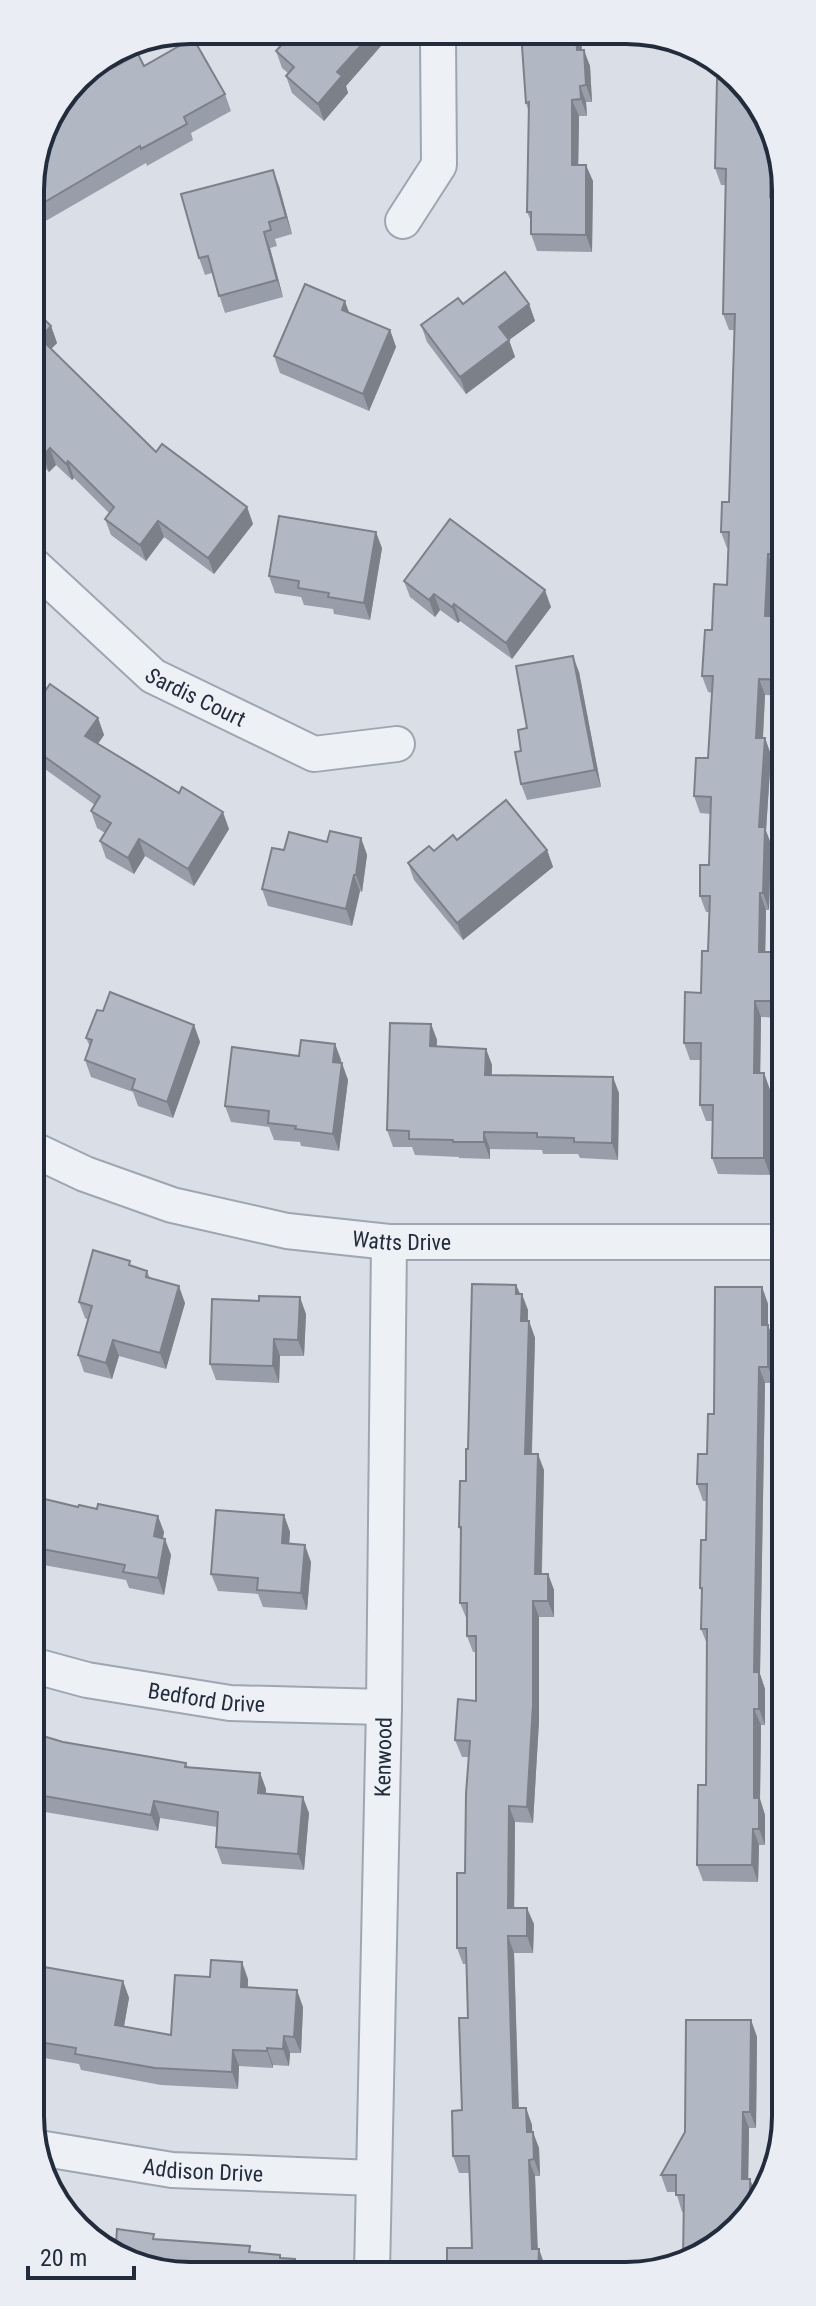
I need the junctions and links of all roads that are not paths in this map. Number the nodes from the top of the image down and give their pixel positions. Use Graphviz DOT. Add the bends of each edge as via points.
graph roads {
  1 [pos="438,44"];
  2 [pos="403,221"];
  3 [pos="44,575"];
  4 [pos="397,744"];
  5 [pos="44,1155"];
  6 [pos="389,1242"];
  7 [pos="772,1242"];
  8 [pos="44,1668"];
  9 [pos="384,1707"];
  10 [pos="48,2149"];
  11 [pos="374,2178"];
  12 [pos="372,2262"];
  1 -- 2 [label="street" via="439,165"];
  3 -- 4 [label="street, Sardis Court" via="153,676 314,754"];
  5 -- 6 [label="street, Watts Drive" via="172,1205 287,1231"];
  6 -- 7 [label="street, Watts Drive"];
  6 -- 9 [label="street, Kenwood"];
  8 -- 9 [label="street, Bedford Drive" via="230,1703"];
  9 -- 11 [label="street, Kenwood"];
  10 -- 11 [label="street, Addison Drive" via="172,2170"];
  11 -- 12 [label="street, Kenwood"];
}
